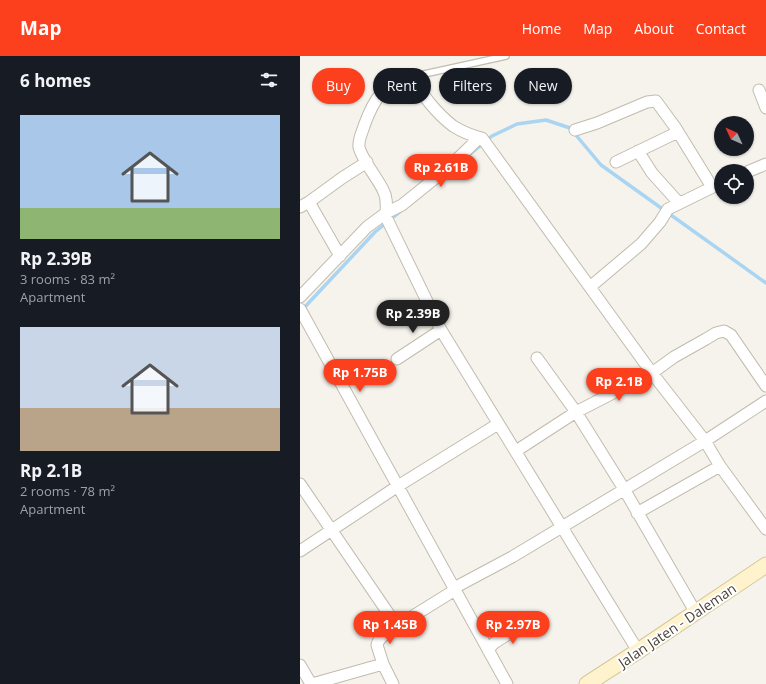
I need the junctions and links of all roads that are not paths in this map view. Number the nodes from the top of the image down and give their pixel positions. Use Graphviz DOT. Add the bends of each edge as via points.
graph roads {
  1 [pos="506,56"];
  2 [pos="431,72"];
  3 [pos="759,90"];
  4 [pos="431,103"];
  5 [pos="374,104"];
  6 [pos="766,108"];
  7 [pos="575,130"];
  8 [pos="678,132"];
  9 [pos="482,140"];
  10 [pos="638,151"];
  11 [pos="367,162"];
  12 [pos="616,162"];
  13 [pos="766,164"];
  14 [pos="754,169"];
  15 [pos="714,182"];
  16 [pos="714,186"];
  17 [pos="679,203"];
  18 [pos="305,205"];
  19 [pos="387,217"];
  20 [pos="340,256"];
  21 [pos="590,287"];
  22 [pos="300,297"];
  23 [pos="300,310"];
  24 [pos="441,330"];
  25 [pos="537,358"];
  26 [pos="396,359"];
  27 [pos="652,373"];
  28 [pos="766,386"];
  29 [pos="766,401"];
  30 [pos="576,412"];
  31 [pos="498,424"];
  32 [pos="705,441"];
  33 [pos="516,451"];
  34 [pos="720,466"];
  35 [pos="300,484"];
  36 [pos="398,486"];
  37 [pos="624,489"];
  38 [pos="637,512"];
  39 [pos="561,526"];
  40 [pos="766,529"];
  41 [pos="331,530"];
  42 [pos="300,551"];
  43 [pos="766,565"];
  44 [pos="455,589"];
  45 [pos="696,613"];
  46 [pos="524,624"];
  47 [pos="397,626"];
  48 [pos="488,650"];
  49 [pos="638,651"];
  50 [pos="383,664"];
  51 [pos="300,665"];
  52 [pos="311,684"];
  53 [pos="392,684"];
  54 [pos="507,684"];
  55 [pos="587,684"];
  1 -- 2 [label="lane"];
  3 -- 6 [label="street"];
  4 -- 9 [label="street" via="458,129"];
  5 -- 11 [label="street" via="359,144"];
  7 -- 8 [label="street" via="647,102 656,101"];
  8 -- 10 [label="street"];
  8 -- 15 [label="street"];
  9 -- 19 [label="street"];
  9 -- 21 [label="street"];
  10 -- 12 [label="street"];
  10 -- 17 [label="street" via="652,173"];
  11 -- 18 [label="street"];
  11 -- 19 [label="street" via="386,198"];
  13 -- 14 [label="street"];
  16 -- 17 [label="street"];
  17 -- 21 [label="street" via="665,213 641,244"];
  18 -- 20 [label="street"];
  19 -- 20 [label="street" via="367,227"];
  19 -- 24 [label="street"];
  20 -- 22 [label="street"];
  21 -- 27 [label="street"];
  23 -- 36 [label="street"];
  24 -- 26 [label="street"];
  24 -- 31 [label="street"];
  25 -- 30 [label="street"];
  27 -- 28 [label="street" via="706,338 724,331 731,335"];
  27 -- 30 [label="street"];
  27 -- 32 [label="street"];
  29 -- 32 [label="street"];
  30 -- 33 [label="street"];
  30 -- 37 [label="street"];
  31 -- 33 [label="street"];
  31 -- 36 [label="street"];
  32 -- 34 [label="street"];
  32 -- 37 [label="street"];
  33 -- 39 [label="street"];
  34 -- 38 [label="street"];
  34 -- 40 [label="street"];
  35 -- 41 [label="street"];
  36 -- 41 [label="street"];
  36 -- 44 [label="street"];
  37 -- 38 [label="street"];
  37 -- 39 [label="street"];
  38 -- 45 [label="street"];
  39 -- 44 [label="street"];
  39 -- 49 [label="street"];
  41 -- 42 [label="street"];
  41 -- 47 [label="street"];
  43 -- 45 [label="main road, Jalan Jaten - Daleman"];
  44 -- 47 [label="street"];
  44 -- 48 [label="street"];
  45 -- 49 [label="main road, Jalan Jaten - Daleman"];
  46 -- 48 [label="street" via="494,643"];
  47 -- 50 [label="street" via="377,642"];
  48 -- 54 [label="street"];
  49 -- 55 [label="main road, Jalan Jaten - Daleman"];
  50 -- 52 [label="street"];
  50 -- 53 [label="street"];
  51 -- 52 [label="street"];
}
